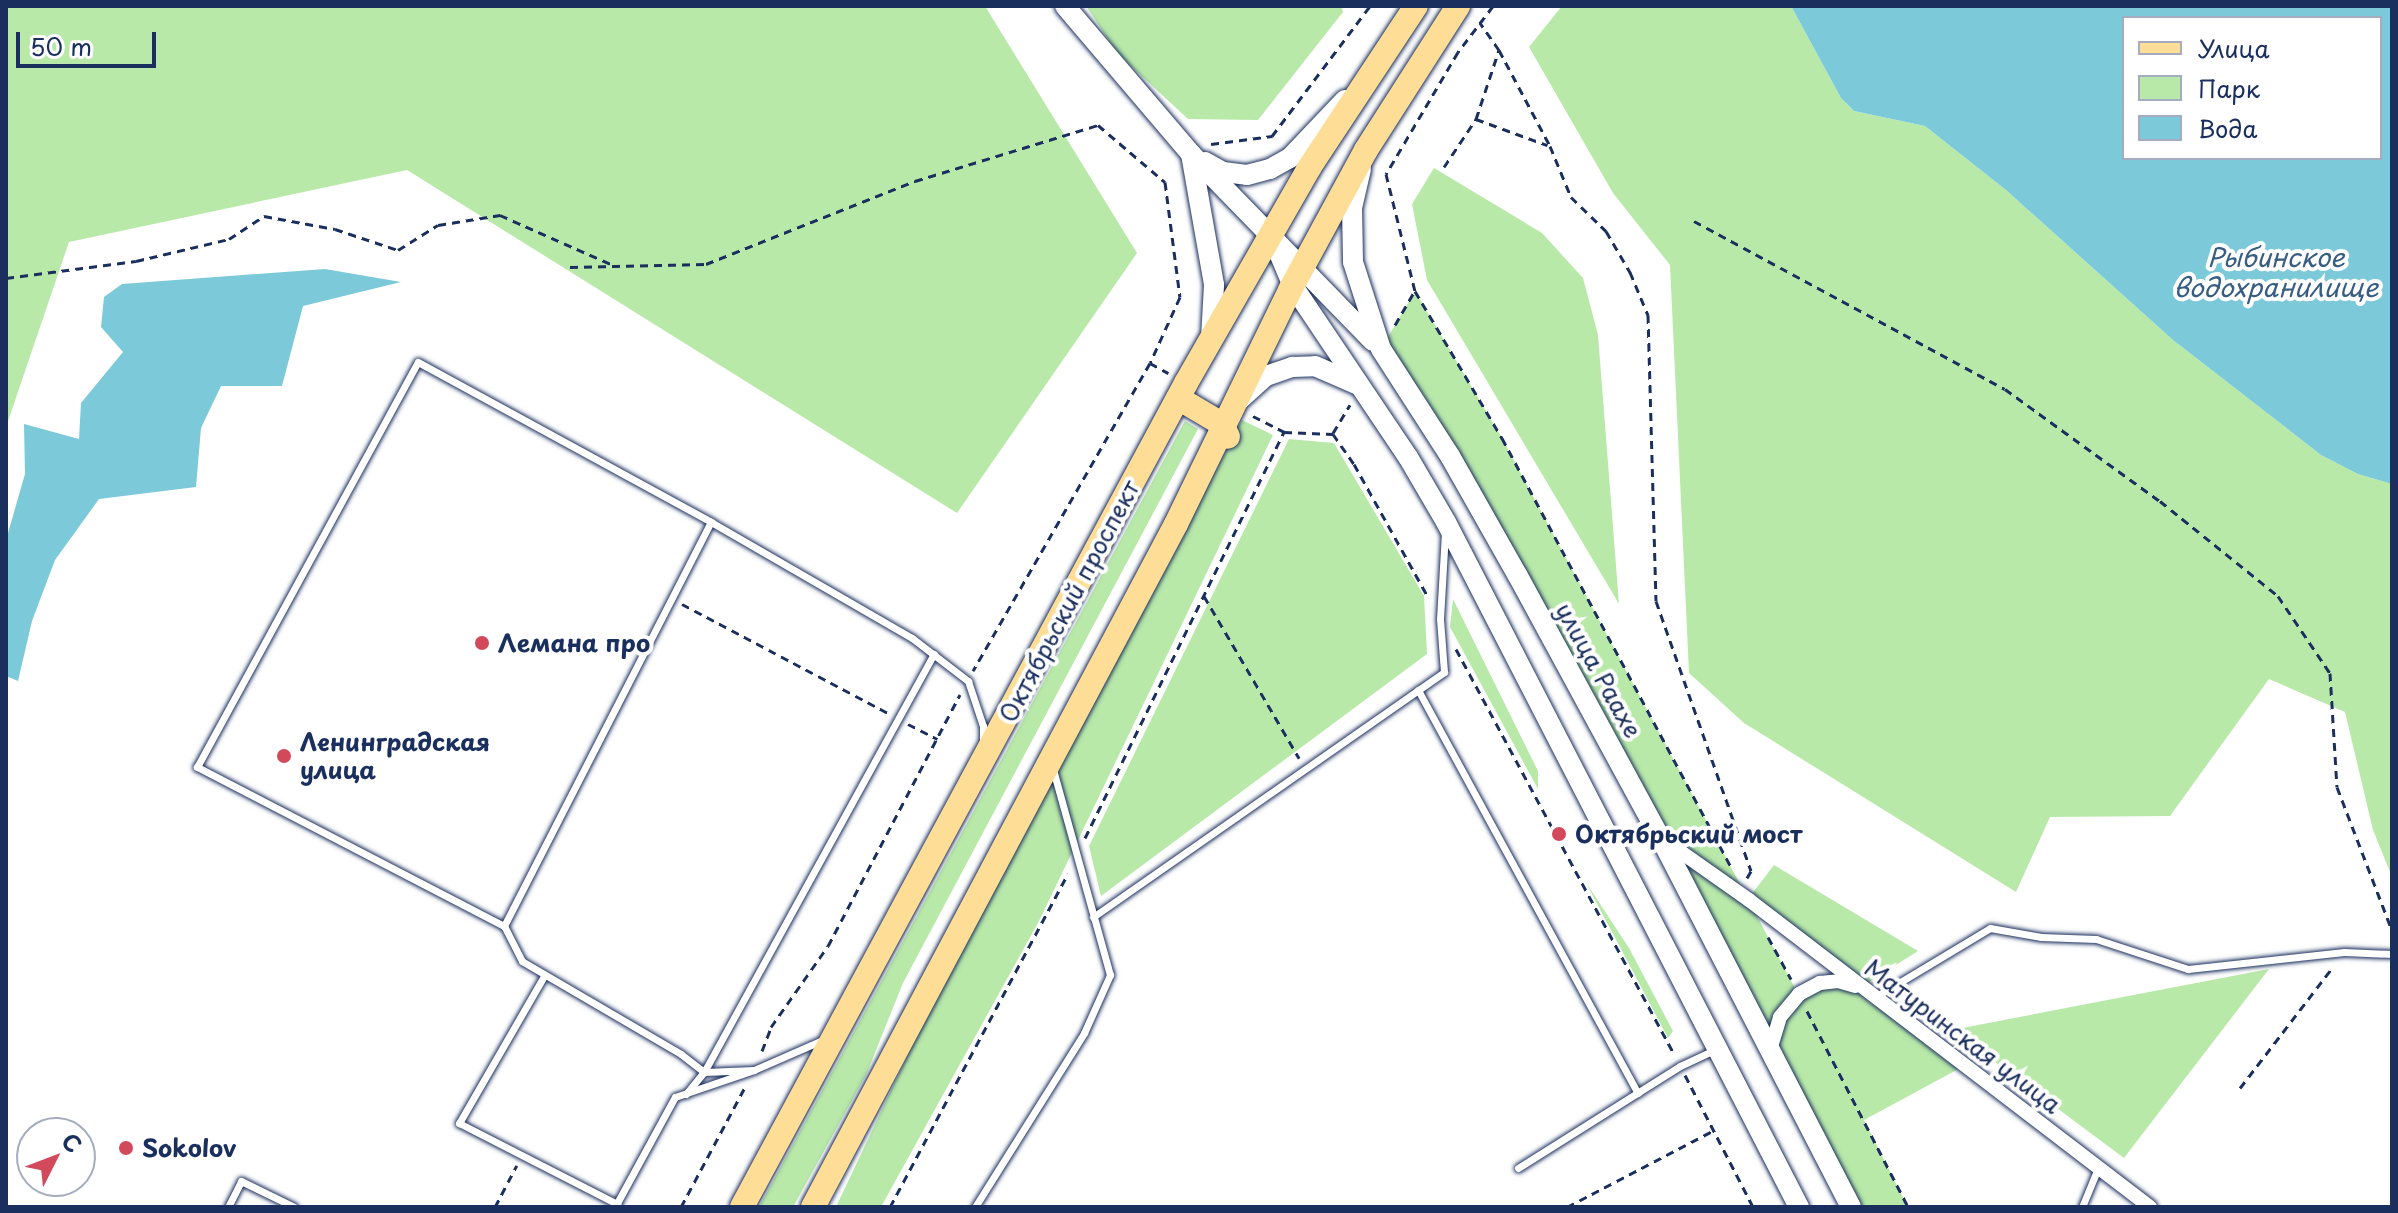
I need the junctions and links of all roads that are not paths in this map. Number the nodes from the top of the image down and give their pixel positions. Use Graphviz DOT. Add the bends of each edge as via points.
graph roads {
  1 [pos="1065,6"];
  2 [pos="1416,6"];
  3 [pos="1458,6"];
  4 [pos="1370,74"];
  5 [pos="1196,149"];
  6 [pos="1366,150"];
  7 [pos="1271,234"];
  8 [pos="1298,277"];
  9 [pos="1210,341"];
  10 [pos="1381,349"];
  11 [pos="1361,387"];
  12 [pos="1178,398"];
  13 [pos="1227,415"];
  14 [pos="711,522"];
  15 [pos="1446,522"];
  16 [pos="934,654"];
  17 [pos="1418,690"];
  18 [pos="1050,760"];
  19 [pos="982,761"];
  20 [pos="1660,837"];
  21 [pos="1093,917"];
  22 [pos="504,926"];
  23 [pos="2392,954"];
  24 [pos="544,976"];
  25 [pos="1860,987"];
  26 [pos="1875,997"];
  27 [pos="834,1035"];
  28 [pos="1717,1049"];
  29 [pos="1770,1050"];
  30 [pos="754,1070"];
  31 [pos="704,1072"];
  32 [pos="1638,1093"];
  33 [pos="686,1094"];
  34 [pos="2099,1165"];
  35 [pos="1518,1168"];
  36 [pos="616,1205"];
  37 [pos="228,1207"];
  38 [pos="294,1207"];
  39 [pos="742,1207"];
  40 [pos="813,1207"];
  41 [pos="975,1207"];
  42 [pos="1799,1207"];
  43 [pos="1851,1207"];
  44 [pos="2082,1207"];
  45 [pos="2150,1207"];
  1 -- 5 [label="main road"];
  2 -- 4 [label="main road, Октябрьский проспект"];
  3 -- 6 [label="main road"];
  4 -- 5 [label="main road" via="1290,158 1270,169 1247,175 1223,172"];
  4 -- 7 [label="main road, Октябрьский проспект"];
  5 -- 7 [label="main road"];
  5 -- 9 [label="main road" via="1214,285"];
  6 -- 8 [label="main road"];
  6 -- 10 [label="main road, улица Раахе" via="1352,208 1353,262"];
  7 -- 8 [label="main road" via="1282,269"];
  7 -- 9 [label="main road, Октябрьский проспект"];
  8 -- 10 [label="main road"];
  8 -- 11 [label="main road"];
  8 -- 13 [label="main road"];
  9 -- 12 [label="main road, Октябрьский проспект"];
  10 -- 20 [label="main road, улица Раахе" via="1458,469"];
  11 -- 13 [label="main road" via="1315,366 1292,367 1266,376"];
  11 -- 15 [label="main road"];
  12 -- 13 [label="main road"];
  12 -- 19 [label="main road, Октябрьский проспект"];
  13 -- 18 [label="main road" via="1229,448 1159,589 1134,603"];
  14 -- 16 [label="lane" via="812,577"];
  14 -- 22 [label="lane"];
  14 -- 22 [label="lane" via="418,362 197,767"];
  15 -- 17 [label="lane" via="1440,619 1444,672"];
  15 -- 28 [label="main road"];
  16 -- 19 [label="lane" via="968,681 983,726"];
  16 -- 31 [label="lane"];
  17 -- 21 [label="lane"];
  17 -- 32 [label="lane"];
  18 -- 21 [label="lane"];
  18 -- 40 [label="main road"];
  19 -- 27 [label="main road, Октябрьский проспект"];
  20 -- 25 [label="street, Матуринская улица" via="1746,894"];
  20 -- 29 [label="main road, улица Раахе"];
  21 -- 41 [label="lane" via="1110,975 1084,1033"];
  22 -- 24 [label="lane" via="522,961"];
  23 -- 26 [label="lane" via="2344,952 2188,969 2096,939 1990,928"];
  24 -- 31 [label="lane"];
  24 -- 36 [label="lane" via="459,1123"];
  25 -- 26 [label="street, Матуринская улица"];
  25 -- 29 [label="street" via="1820,983 1799,994 1780,1017"];
  26 -- 34 [label="street, Матуринская улица"];
  27 -- 30 [label="lane"];
  27 -- 39 [label="main road, Октябрьский проспект"];
  28 -- 32 [label="lane"];
  28 -- 42 [label="main road"];
  29 -- 43 [label="main road, улица Раахе"];
  30 -- 31 [label="lane"];
  30 -- 33 [label="lane"];
  31 -- 33 [label="lane"];
  32 -- 35 [label="lane"];
  33 -- 36 [label="lane" via="675,1097"];
  34 -- 44 [label="lane"];
  34 -- 45 [label="street, Матуринская улица"];
  37 -- 38 [label="lane" via="241,1181"];
}
